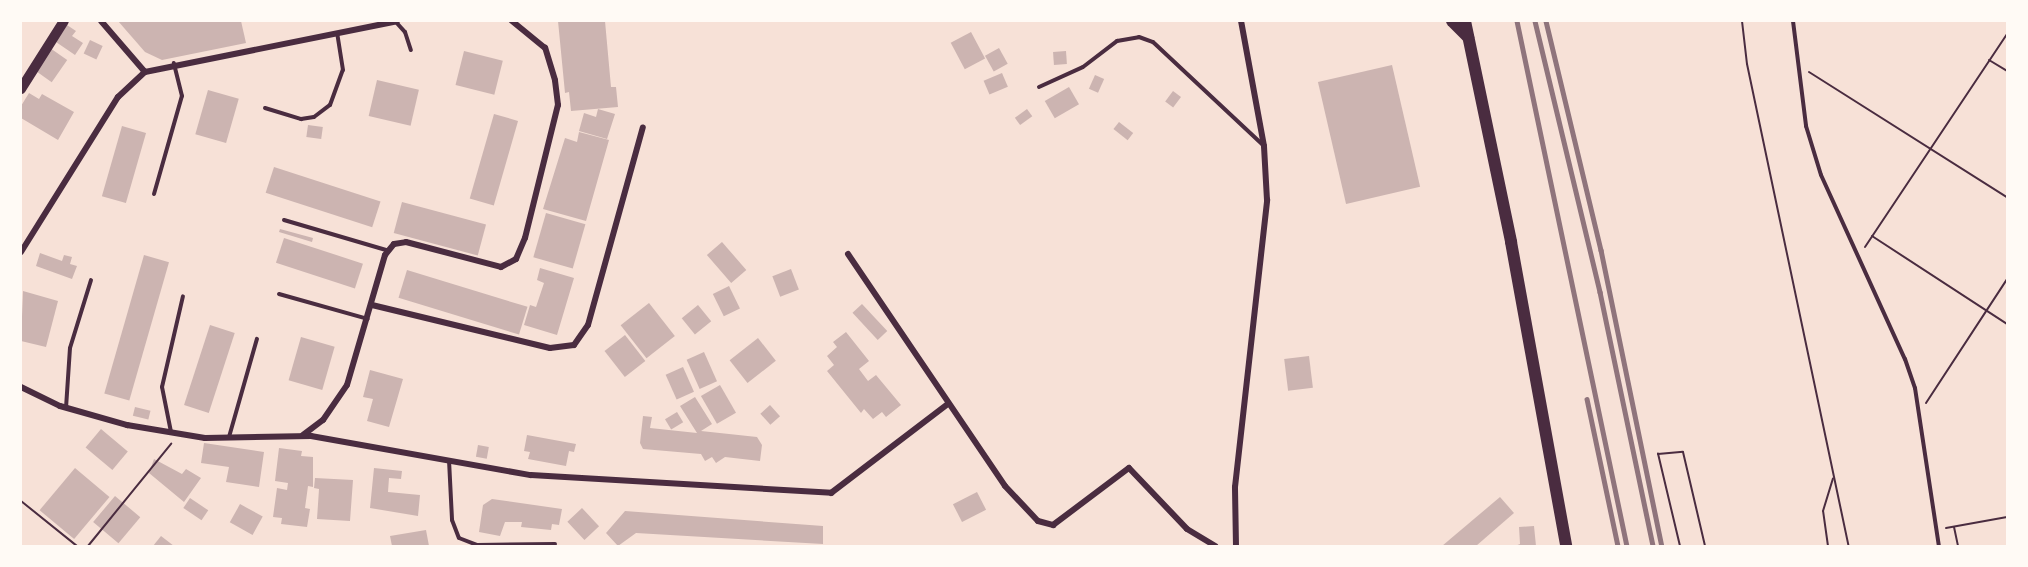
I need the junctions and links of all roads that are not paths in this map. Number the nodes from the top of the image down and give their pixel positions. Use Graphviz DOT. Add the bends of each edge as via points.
graph roads {
  1 [pos="64,21"];
  2 [pos="100,21"];
  3 [pos="396,21"];
  4 [pos="513,21"];
  5 [pos="1241,21"];
  6 [pos="1452,21"];
  7 [pos="1465,21"];
  8 [pos="1793,21"];
  9 [pos="337,33"];
  10 [pos="1470,39"];
  11 [pos="411,50"];
  12 [pos="174,63"];
  13 [pos="145,72"];
  14 [pos="1039,87"];
  15 [pos="21,89"];
  16 [pos="265,108"];
  17 [pos="643,128"];
  18 [pos="1264,146"];
  19 [pos="154,194"];
  20 [pos="284,220"];
  21 [pos="389,251"];
  22 [pos="21,252"];
  23 [pos="848,254"];
  24 [pos="92,280"];
  25 [pos="279,294"];
  26 [pos="183,296"];
  27 [pos="372,305"];
  28 [pos="368,320"];
  29 [pos="257,339"];
  30 [pos="21,387"];
  31 [pos="948,404"];
  32 [pos="66,408"];
  33 [pos="171,432"];
  34 [pos="229,436"];
  35 [pos="303,436"];
  36 [pos="449,459"];
  37 [pos="555,544"];
  38 [pos="1215,546"];
  39 [pos="1236,546"];
  40 [pos="1566,546"];
  41 [pos="1939,546"];
  1 -- 15 [label="street"];
  2 -- 13 [label="street"];
  3 -- 9 [label="street"];
  3 -- 11 [label="lane"];
  4 -- 21 [label="street" via="545,48 558,105 525,238 516,259 501,267 406,242 394,244"];
  5 -- 18 [label="street"];
  6 -- 10 [label="main road"];
  7 -- 10 [label="main road"];
  8 -- 41 [label="lane" via="1806,126 1821,176 1905,358 1920,413"];
  9 -- 12 [label="street"];
  9 -- 16 [label="lane" via="343,70 330,105 314,117 301,119"];
  10 -- 40 [label="main road"];
  12 -- 13 [label="street"];
  12 -- 19 [label="lane" via="182,96"];
  13 -- 22 [label="street" via="118,97"];
  14 -- 18 [label="lane" via="1083,67 1116,41 1139,37 1153,42"];
  17 -- 27 [label="street" via="588,325 574,345 550,348"];
  18 -- 39 [label="street" via="1266,218 1235,487"];
  20 -- 21 [label="lane"];
  21 -- 27 [label="street"];
  23 -- 31 [label="street"];
  24 -- 32 [label="lane" via="70,348"];
  25 -- 28 [label="lane"];
  26 -- 33 [label="lane" via="162,387"];
  27 -- 28 [label="street"];
  28 -- 35 [label="street" via="347,385 323,420"];
  29 -- 34 [label="lane"];
  30 -- 32 [label="street"];
  31 -- 36 [label="street" via="831,493 531,475"];
  31 -- 38 [label="street" via="1005,486 1038,521 1053,525 1129,468 1187,529"];
  32 -- 33 [label="street"];
  33 -- 34 [label="street"];
  34 -- 35 [label="street"];
  35 -- 36 [label="street"];
  36 -- 37 [label="lane" via="452,520 459,538 477,545"];
}
